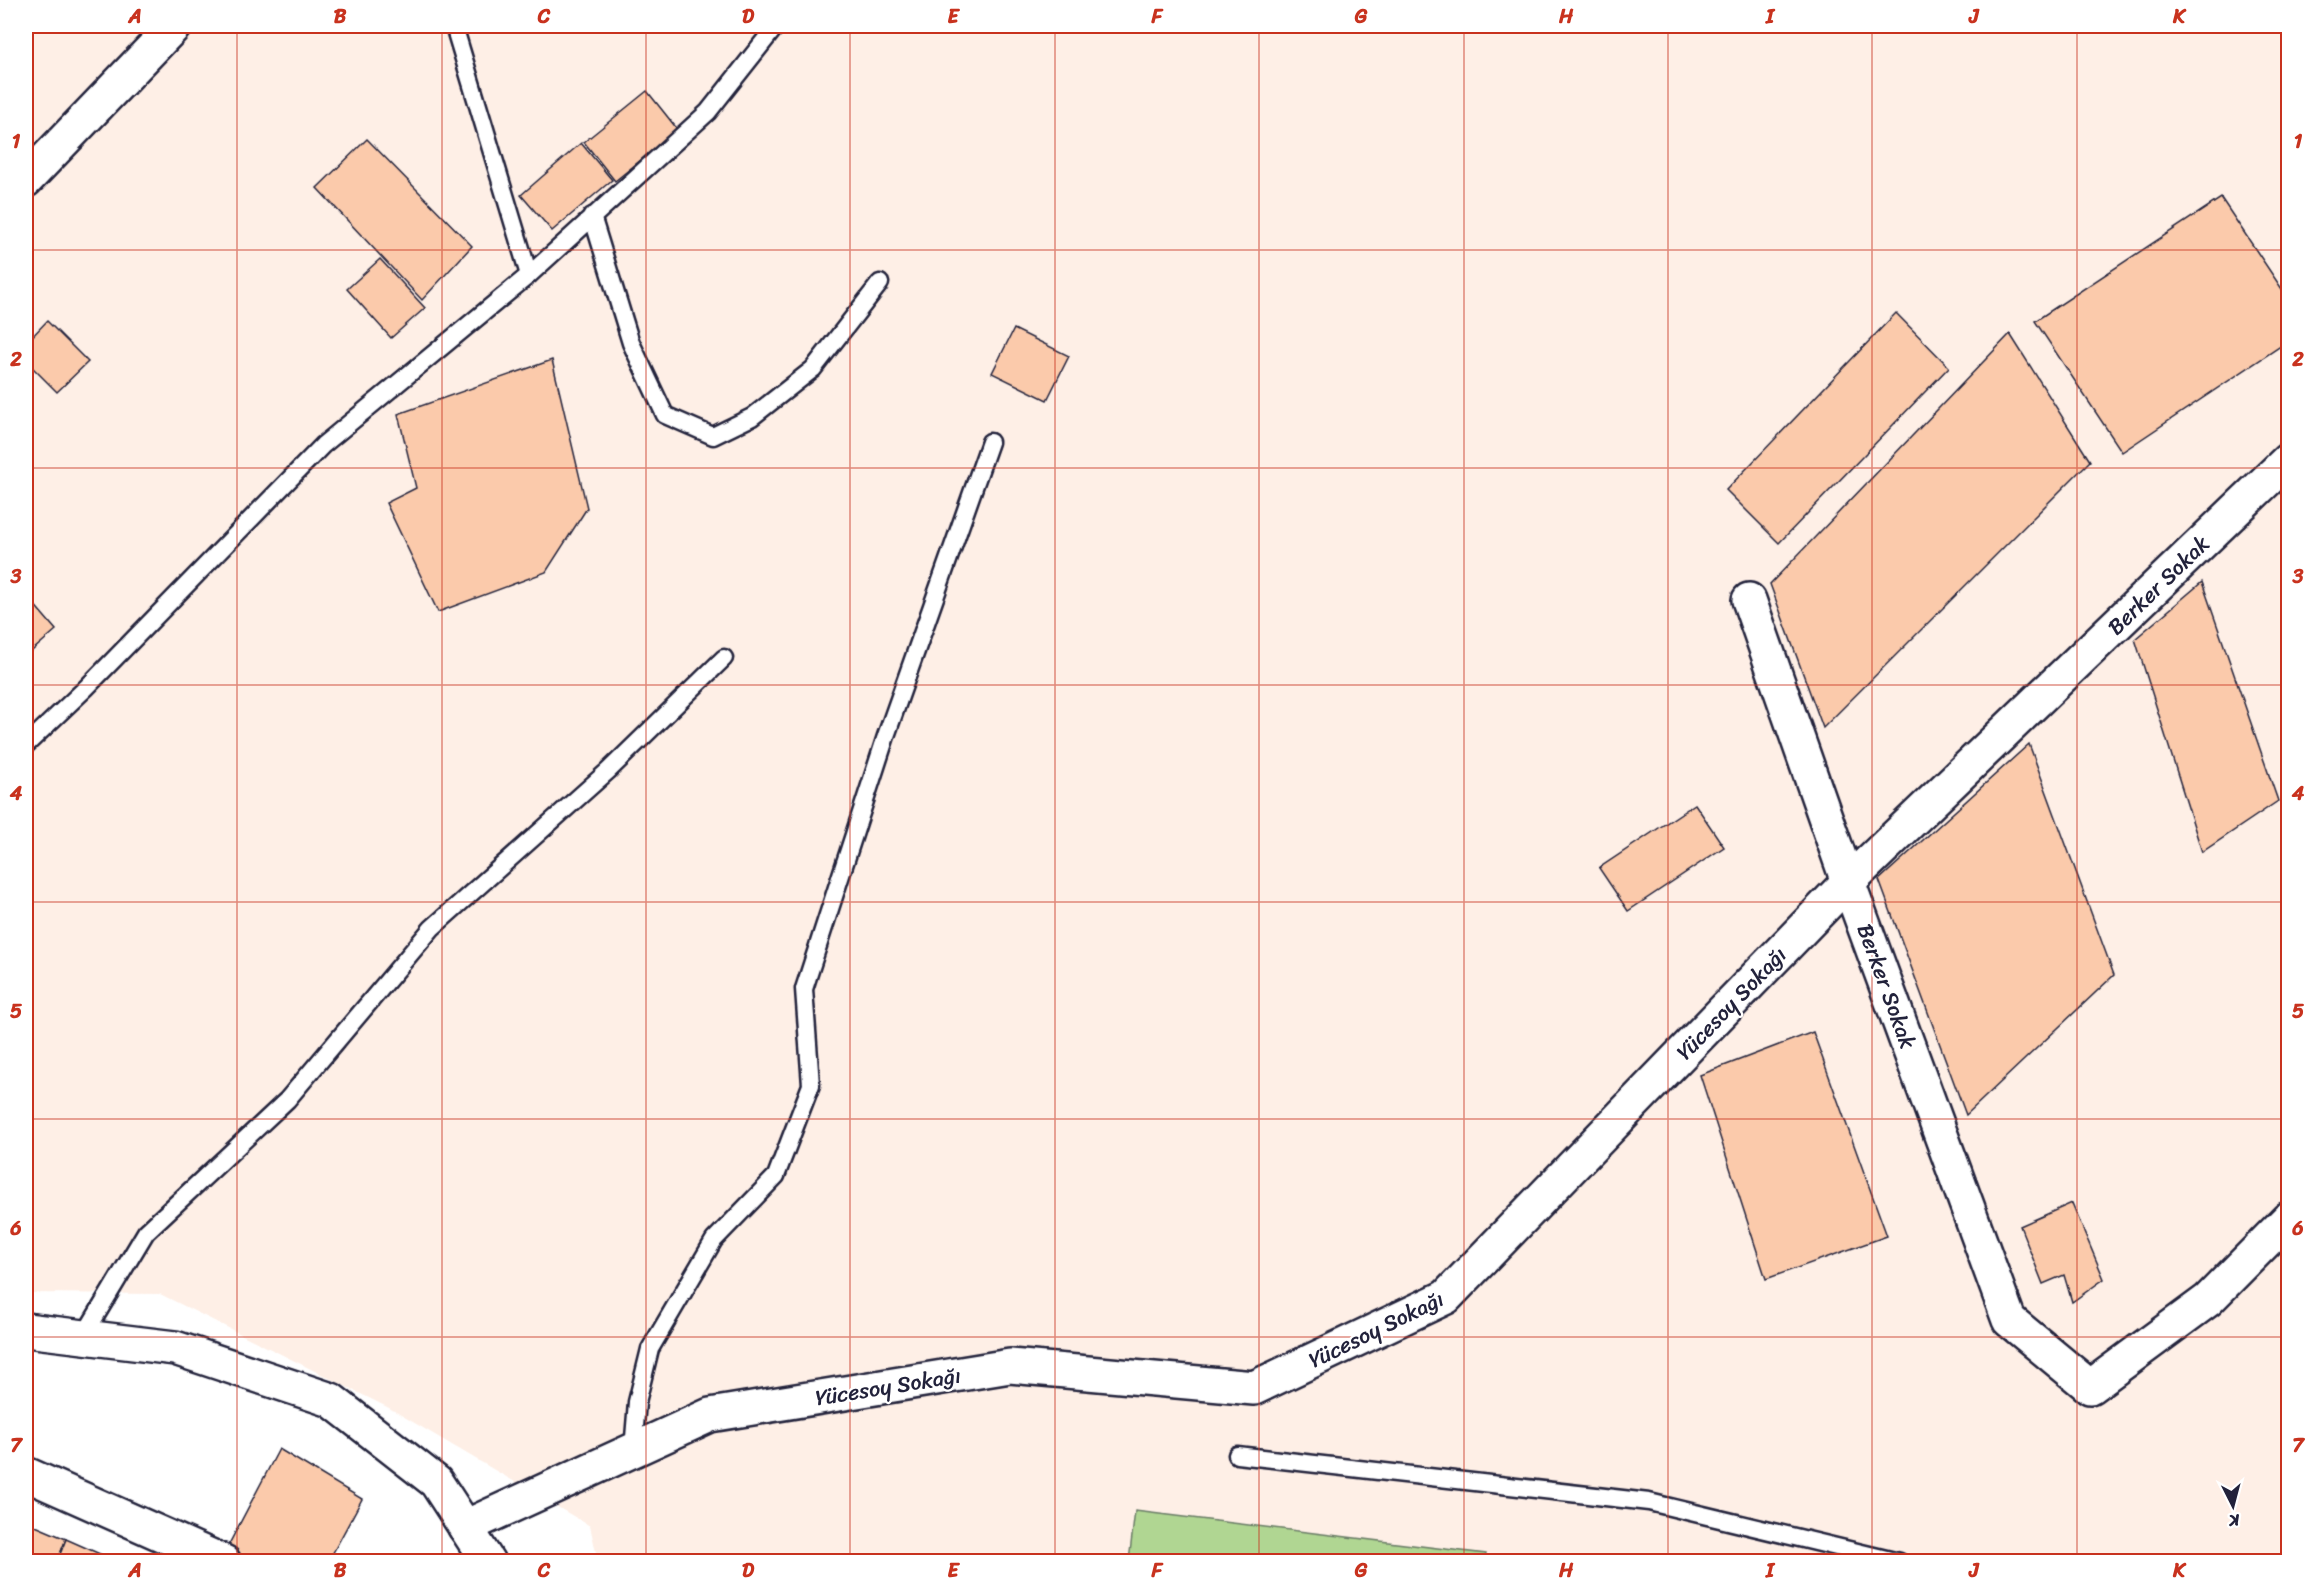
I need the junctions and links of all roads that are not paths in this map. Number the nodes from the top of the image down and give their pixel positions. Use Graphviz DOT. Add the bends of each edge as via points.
graph roads {
  1 [pos="174,26"];
  2 [pos="454,26"];
  3 [pos="776,26"];
  4 [pos="26,180"];
  5 [pos="592,216"];
  6 [pos="529,274"];
  7 [pos="880,283"];
  8 [pos="990,442"];
  9 [pos="2289,460"];
  10 [pos="1749,600"];
  11 [pos="724,658"];
  12 [pos="26,745"];
  13 [pos="1848,882"];
  14 [pos="2289,1219"];
  15 [pos="26,1330"];
  16 [pos="84,1337"];
  17 [pos="633,1450"];
  18 [pos="1237,1455"];
  19 [pos="26,1474"];
  20 [pos="465,1527"];
  21 [pos="224,1562"];
  22 [pos="488,1562"];
  23 [pos="1899,1562"];
  1 -- 4 [label="street"];
  2 -- 6 [label="lane"];
  3 -- 5 [label="lane" via="708,112"];
  5 -- 6 [label="lane"];
  5 -- 7 [label="lane" via="631,343 665,415 713,436 752,417 813,369"];
  6 -- 12 [label="lane" via="323,445"];
  8 -- 17 [label="lane" via="886,736 804,989 811,1085 776,1176 714,1240 650,1349 637,1402"];
  9 -- 13 [label="street, Berker Sokak"];
  10 -- 13 [label="street"];
  11 -- 16 [label="lane" via="608,771 432,928 287,1100 146,1232"];
  13 -- 14 [label="street, Berker Sokak" via="2009,1320 2090,1387 2208,1300"];
  13 -- 17 [label="street, Yücesoy Sokağı" via="1446,1297 1254,1388 1010,1366 710,1415"];
  15 -- 16 [label="street"];
  16 -- 20 [label="street" via="175,1348 331,1400 436,1482"];
  17 -- 20 [label="street, Yücesoy Sokağı"];
  18 -- 23 [label="lane" via="1649,1502"];
  19 -- 21 [label="street"];
  20 -- 22 [label="street"];
}
